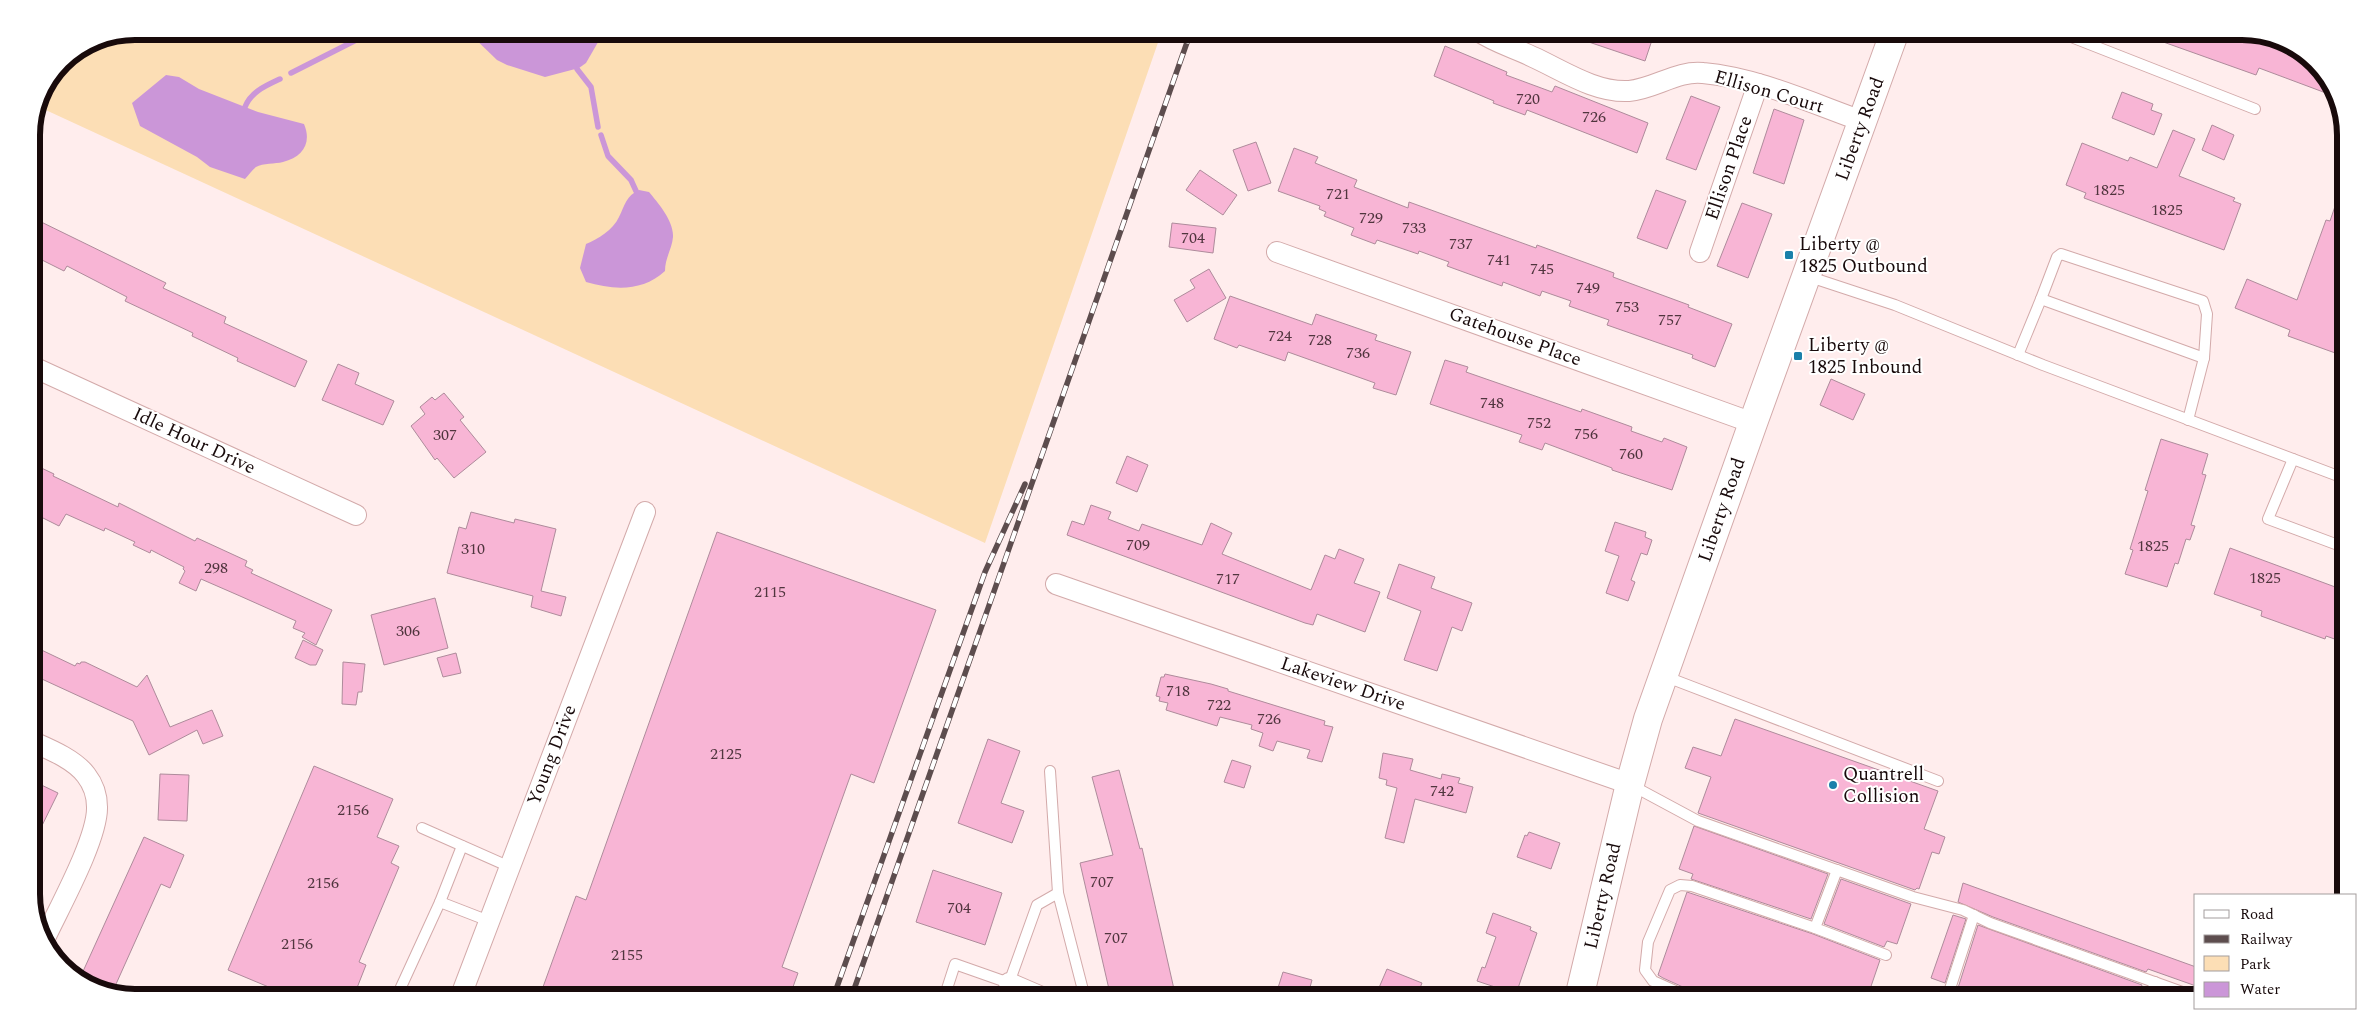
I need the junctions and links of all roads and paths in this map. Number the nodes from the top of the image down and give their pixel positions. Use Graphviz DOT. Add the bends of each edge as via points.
graph roads {
  1 [pos="1493,40"];
  2 [pos="1893,40"];
  3 [pos="2079,40"];
  4 [pos="1758,84"];
  5 [pos="2255,108"];
  6 [pos="1862,121"];
  7 [pos="1277,252"];
  8 [pos="1700,252"];
  9 [pos="1806,276"];
  10 [pos="2041,299"];
  11 [pos="2018,355"];
  12 [pos="2204,358"];
  13 [pos="40,370"];
  14 [pos="2188,420"];
  15 [pos="1753,423"];
  16 [pos="2293,460"];
  17 [pos="2337,476"];
  18 [pos="645,512"];
  19 [pos="356,515"];
  20 [pos="2337,545"];
  21 [pos="1056,584"];
  22 [pos="1663,676"];
  23 [pos="40,745"];
  24 [pos="1050,771"];
  25 [pos="1938,781"];
  26 [pos="1630,784"];
  27 [pos="422,828"];
  28 [pos="462,846"];
  29 [pos="510,867"];
  30 [pos="1837,870"];
  31 [pos="1058,893"];
  32 [pos="440,902"];
  33 [pos="1974,916"];
  34 [pos="489,922"];
  35 [pos="1815,928"];
  36 [pos="48,931"];
  37 [pos="1886,955"];
  38 [pos="2155,982"];
  39 [pos="1010,983"];
  40 [pos="400,989"];
  41 [pos="463,989"];
  42 [pos="947,989"];
  43 [pos="1024,989"];
  44 [pos="1083,989"];
  45 [pos="1581,989"];
  46 [pos="1671,989"];
  47 [pos="1950,989"];
  48 [pos="2153,989"];
  49 [pos="2174,989"];
  1 -- 4 [label="street, Ellison Court" via="1570,76 1606,88 1627,91 1647,88 1700,72"];
  2 -- 6 [label="main road, Liberty Road"];
  3 -- 5 [label="lane"];
  4 -- 6 [label="street, Ellison Court"];
  4 -- 8 [label="street, Ellison Place"];
  6 -- 9 [label="main road, Liberty Road"];
  7 -- 15 [label="street, Gatehouse Place"];
  9 -- 11 [label="lane" via="1896,305"];
  9 -- 15 [label="main road, Liberty Road"];
  10 -- 11 [label="lane"];
  10 -- 12 [label="lane"];
  10 -- 12 [label="lane" via="2061,254 2203,301 2207,314"];
  11 -- 14 [label="lane"];
  12 -- 14 [label="lane"];
  13 -- 19 [label="street, Idle Hour Drive"];
  14 -- 16 [label="lane"];
  15 -- 22 [label="main road, Liberty Road"];
  16 -- 17 [label="lane"];
  16 -- 20 [label="lane" via="2268,519"];
  18 -- 29 [label="street, Young Drive"];
  21 -- 26 [label="street, Lakeview Drive"];
  22 -- 25 [label="lane"];
  22 -- 26 [label="main road, Liberty Road"];
  23 -- 36 [label="street" via="78,766 95,791 97,806 94,826"];
  24 -- 31 [label="lane"];
  26 -- 30 [label="lane" via="1698,821"];
  26 -- 45 [label="main road, Liberty Road"];
  27 -- 28 [label="lane"];
  28 -- 29 [label="lane"];
  28 -- 32 [label="lane"];
  29 -- 34 [label="street, Young Drive"];
  30 -- 33 [label="lane"];
  30 -- 35 [label="lane"];
  31 -- 39 [label="lane" via="1037,905"];
  31 -- 44 [label="lane"];
  32 -- 34 [label="lane"];
  32 -- 40 [label="lane"];
  33 -- 38 [label="lane"];
  33 -- 47 [label="lane"];
  34 -- 41 [label="street, Young Drive"];
  35 -- 37 [label="lane"];
  35 -- 46 [label="lane" via="1692,886 1680,885 1670,890 1648,942 1644,970 1653,981"];
  38 -- 48 [label="lane"];
  38 -- 49 [label="lane"];
  39 -- 42 [label="lane" via="955,964"];
  39 -- 43 [label="street"];
}
